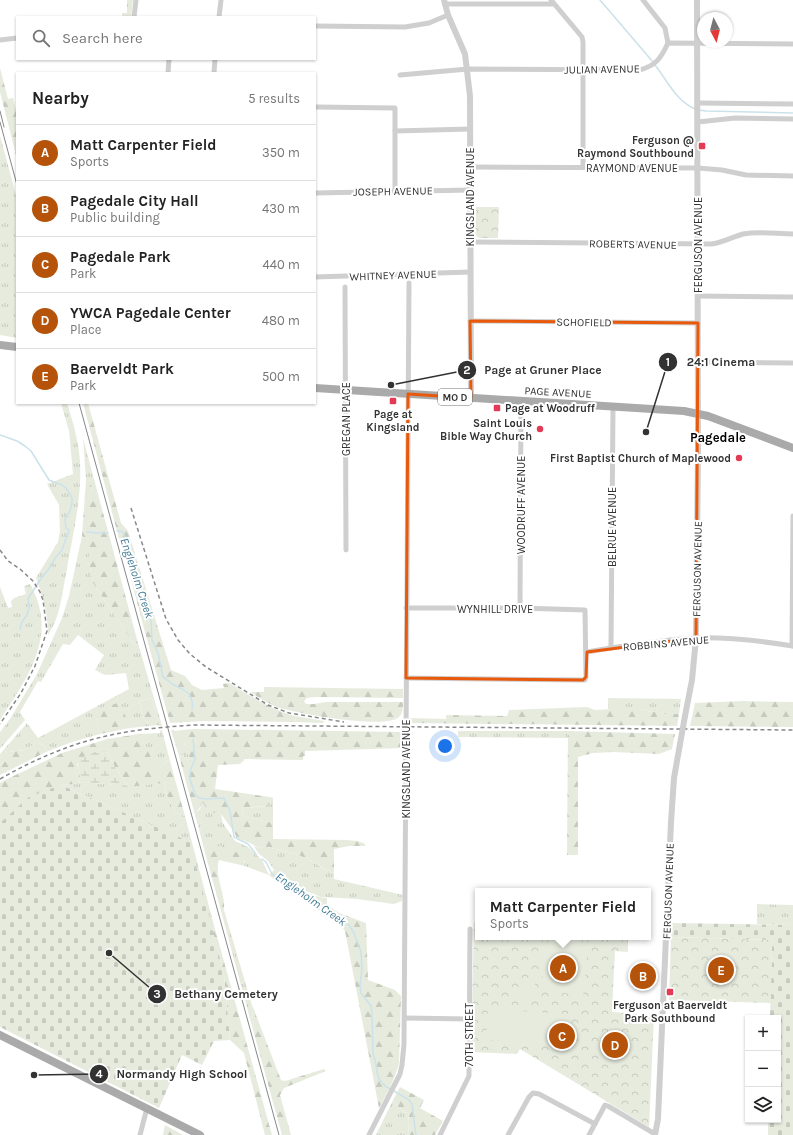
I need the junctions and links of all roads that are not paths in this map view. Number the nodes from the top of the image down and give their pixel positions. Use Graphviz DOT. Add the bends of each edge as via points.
graph roads {
  1 [pos="136,0"];
  2 [pos="221,0"];
  3 [pos="644,0"];
  4 [pos="697,0"];
  5 [pos="445,2"];
  6 [pos="552,2"];
  7 [pos="697,12"];
  8 [pos="448,15"];
  9 [pos="134,16"];
  10 [pos="219,16"];
  11 [pos="316,26"];
  12 [pos="16,38"];
  13 [pos="0,40"];
  14 [pos="668,44"];
  15 [pos="697,44"];
  16 [pos="733,44"];
  17 [pos="793,44"];
  18 [pos="697,48"];
  19 [pos="169,60"];
  20 [pos="215,60"];
  21 [pos="468,69"];
  22 [pos="584,70"];
  23 [pos="168,72"];
  24 [pos="214,72"];
  25 [pos="400,75"];
  26 [pos="793,104"];
  27 [pos="316,107"];
  28 [pos="698,107"];
  29 [pos="793,119"];
  30 [pos="698,122"];
  31 [pos="470,129"];
  32 [pos="395,131"];
  33 [pos="471,167"];
  34 [pos="583,167"];
  35 [pos="698,168"];
  36 [pos="793,176"];
  37 [pos="471,190"];
  38 [pos="395,191"];
  39 [pos="316,193"];
  40 [pos="793,234"];
  41 [pos="471,242"];
  42 [pos="698,245"];
  43 [pos="470,272"];
  44 [pos="316,277"];
  45 [pos="409,283"];
  46 [pos="345,287"];
  47 [pos="698,296"];
  48 [pos="791,298"];
  49 [pos="470,321"];
  50 [pos="698,323"];
  51 [pos="0,345"];
  52 [pos="16,347"];
  53 [pos="698,362"];
  54 [pos="793,362"];
  55 [pos="316,388"];
  56 [pos="346,391"];
  57 [pos="408,394"];
  58 [pos="471,398"];
  59 [pos="521,401"];
  60 [pos="613,406"];
  61 [pos="698,414"];
  62 [pos="793,448"];
  63 [pos="793,516"];
  64 [pos="346,550"];
  65 [pos="406,608"];
  66 [pos="520,608"];
  67 [pos="696,638"];
  68 [pos="792,646"];
  69 [pos="611,648"];
  70 [pos="587,652"];
  71 [pos="406,678"];
  72 [pos="470,929"];
  73 [pos="404,1018"];
  74 [pos="469,1019"];
  75 [pos="0,1034"];
  76 [pos="147,1108"];
  77 [pos="595,1124"];
  78 [pos="655,1134"];
  79 [pos="140,1135"];
  80 [pos="200,1135"];
  81 [pos="369,1135"];
  82 [pos="440,1135"];
  83 [pos="508,1135"];
  84 [pos="589,1135"];
  1 -- 9 [label="street"];
  2 -- 10 [label="street"];
  3 -- 14 [label="street" via="665,28"];
  4 -- 7 [label="street, FERGUSON AVENUE"];
  5 -- 6 [label="street"];
  5 -- 8 [label="street, KINGSLAND AVENUE"];
  6 -- 22 [label="street" via="582,37"];
  8 -- 11 [label="street" via="418,26"];
  8 -- 21 [label="street, KINGSLAND AVENUE" via="463,47"];
  12 -- 13 [label="street"];
  14 -- 15 [label="street"];
  14 -- 22 [label="street, JULIAN AVENUE" via="662,56 646,68"];
  16 -- 17 [label="street"];
  18 -- 28 [label="street, FERGUSON AVENUE"];
  19 -- 23 [label="street"];
  20 -- 24 [label="street"];
  21 -- 22 [label="street, JULIAN AVENUE"];
  21 -- 25 [label="street, JULIAN AVENUE"];
  21 -- 31 [label="street, KINGSLAND AVENUE"];
  22 -- 34 [label="street"];
  26 -- 28 [label="street"];
  27 -- 32 [label="street" via="395,108"];
  28 -- 30 [label="street, FERGUSON AVENUE"];
  29 -- 30 [label="street" via="735,118"];
  30 -- 35 [label="street, FERGUSON AVENUE"];
  31 -- 32 [label="street"];
  31 -- 33 [label="street, KINGSLAND AVENUE"];
  32 -- 38 [label="street"];
  33 -- 34 [label="street, RAYMOND AVENUE"];
  33 -- 37 [label="street, KINGSLAND AVENUE"];
  34 -- 35 [label="street, RAYMOND AVENUE"];
  35 -- 36 [label="street, RAYMOND AVENUE" via="751,175"];
  35 -- 42 [label="street, FERGUSON AVENUE"];
  37 -- 38 [label="street, JOSEPH AVENUE"];
  37 -- 41 [label="street, KINGSLAND AVENUE"];
  38 -- 39 [label="street, JOSEPH AVENUE"];
  40 -- 42 [label="street, ROBERTS AVENUE" via="746,234 716,244"];
  41 -- 42 [label="street, ROBERTS AVENUE"];
  41 -- 43 [label="street, KINGSLAND AVENUE"];
  42 -- 47 [label="street, FERGUSON AVENUE"];
  43 -- 44 [label="street, WHITNEY AVENUE"];
  43 -- 49 [label="street, KINGSLAND AVENUE"];
  45 -- 57 [label="street, KINGSLAND AVENUE"];
  46 -- 56 [label="street, GREGAN PLACE"];
  47 -- 48 [label="street"];
  47 -- 50 [label="street, FERGUSON AVENUE"];
  49 -- 50 [label="street, SCHOFIELD"];
  49 -- 58 [label="street, KINGSLAND AVENUE"];
  50 -- 53 [label="street, FERGUSON AVENUE"];
  51 -- 52 [label="main road"];
  53 -- 54 [label="street"];
  53 -- 61 [label="street, FERGUSON AVENUE"];
  55 -- 56 [label="main road, PAGE AVENUE / MO D"];
  56 -- 57 [label="main road, PAGE AVENUE / MO D"];
  56 -- 64 [label="street, GREGAN PLACE"];
  57 -- 58 [label="main road, PAGE AVENUE / MO D"];
  57 -- 65 [label="street, KINGSLAND AVENUE"];
  58 -- 59 [label="main road, PAGE AVENUE / MO D"];
  59 -- 60 [label="main road, PAGE AVENUE / MO D"];
  59 -- 66 [label="street, WOODRUFF AVENUE"];
  60 -- 61 [label="main road, PAGE AVENUE / MO D"];
  60 -- 69 [label="street, BELRUE AVENUE"];
  61 -- 62 [label="main road, PAGE AVENUE / MO D"];
  61 -- 67 [label="street, FERGUSON AVENUE"];
  63 -- 68 [label="street"];
  65 -- 66 [label="street, WYNHILL DRIVE"];
  65 -- 71 [label="street, KINGSLAND AVENUE"];
  66 -- 70 [label="street, WYNHILL DRIVE" via="585,610"];
  67 -- 68 [label="street, ROBBINS AVENUE"];
  67 -- 69 [label="street, ROBBINS AVENUE"];
  67 -- 78 [label="street, FERGUSON AVENUE, bridge" via="692,680 674,778 659,1105"];
  69 -- 70 [label="street, ROBBINS AVENUE"];
  70 -- 71 [label="street" via="585,680"];
  71 -- 73 [label="street, KINGSLAND AVENUE"];
  72 -- 74 [label="street, 70TH STREET"];
  73 -- 74 [label="street"];
  73 -- 81 [label="street, KINGSLAND AVENUE" via="402,1065 393,1089"];
  74 -- 82 [label="street, 70TH STREET" via="469,1076"];
  75 -- 76 [label="main road"];
  76 -- 79 [label="street"];
  76 -- 80 [label="main road"];
  77 -- 78 [label="street" via="605,1106 608,1106"];
  77 -- 83 [label="street" via="533,1093"];
  77 -- 84 [label="street"];
}
